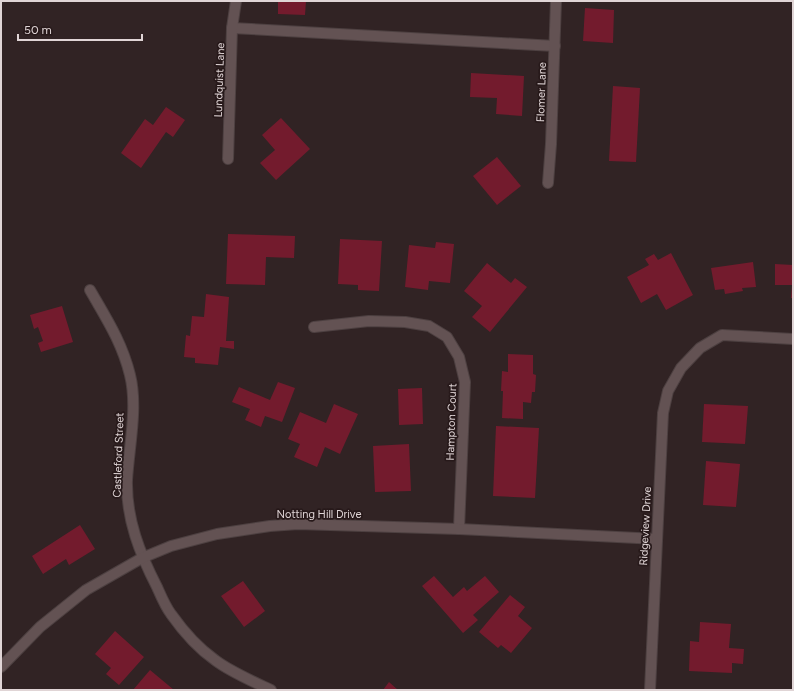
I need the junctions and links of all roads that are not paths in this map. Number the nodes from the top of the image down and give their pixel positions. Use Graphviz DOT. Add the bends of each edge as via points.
graph roads {
  1 [pos="236,1"];
  2 [pos="556,1"];
  3 [pos="232,28"];
  4 [pos="554,46"];
  5 [pos="228,159"];
  6 [pos="548,183"];
  7 [pos="90,290"];
  8 [pos="314,327"];
  9 [pos="793,339"];
  10 [pos="459,529"];
  11 [pos="657,539"];
  12 [pos="142,558"];
  13 [pos="1,667"];
  14 [pos="271,690"];
  15 [pos="650,690"];
  1 -- 3 [label="street, Lundquist Lane"];
  2 -- 4 [label="street, Flomer Lane"];
  3 -- 4 [label="street"];
  3 -- 5 [label="street, Lundquist Lane"];
  4 -- 6 [label="street, Flomer Lane"];
  7 -- 12 [label="street, Castleford Street" via="115,333 130,375 132,440 127,481 133,531"];
  8 -- 10 [label="street, Hampton Court" via="369,320 405,322 429,326 447,337 459,357 466,382"];
  9 -- 11 [label="street, Ridgeview Drive" via="722,335 700,348 681,368 668,391 663,413"];
  10 -- 11 [label="street, Notting Hill Drive"];
  10 -- 12 [label="street, Notting Hill Drive" via="298,524 270,526 217,534 171,546"];
  11 -- 15 [label="street, Ridgeview Drive"];
  12 -- 13 [label="street, Notting Hill Drive" via="86,590 40,627"];
  12 -- 14 [label="street, Castleford Street" via="170,613 192,640 215,661"];
}
